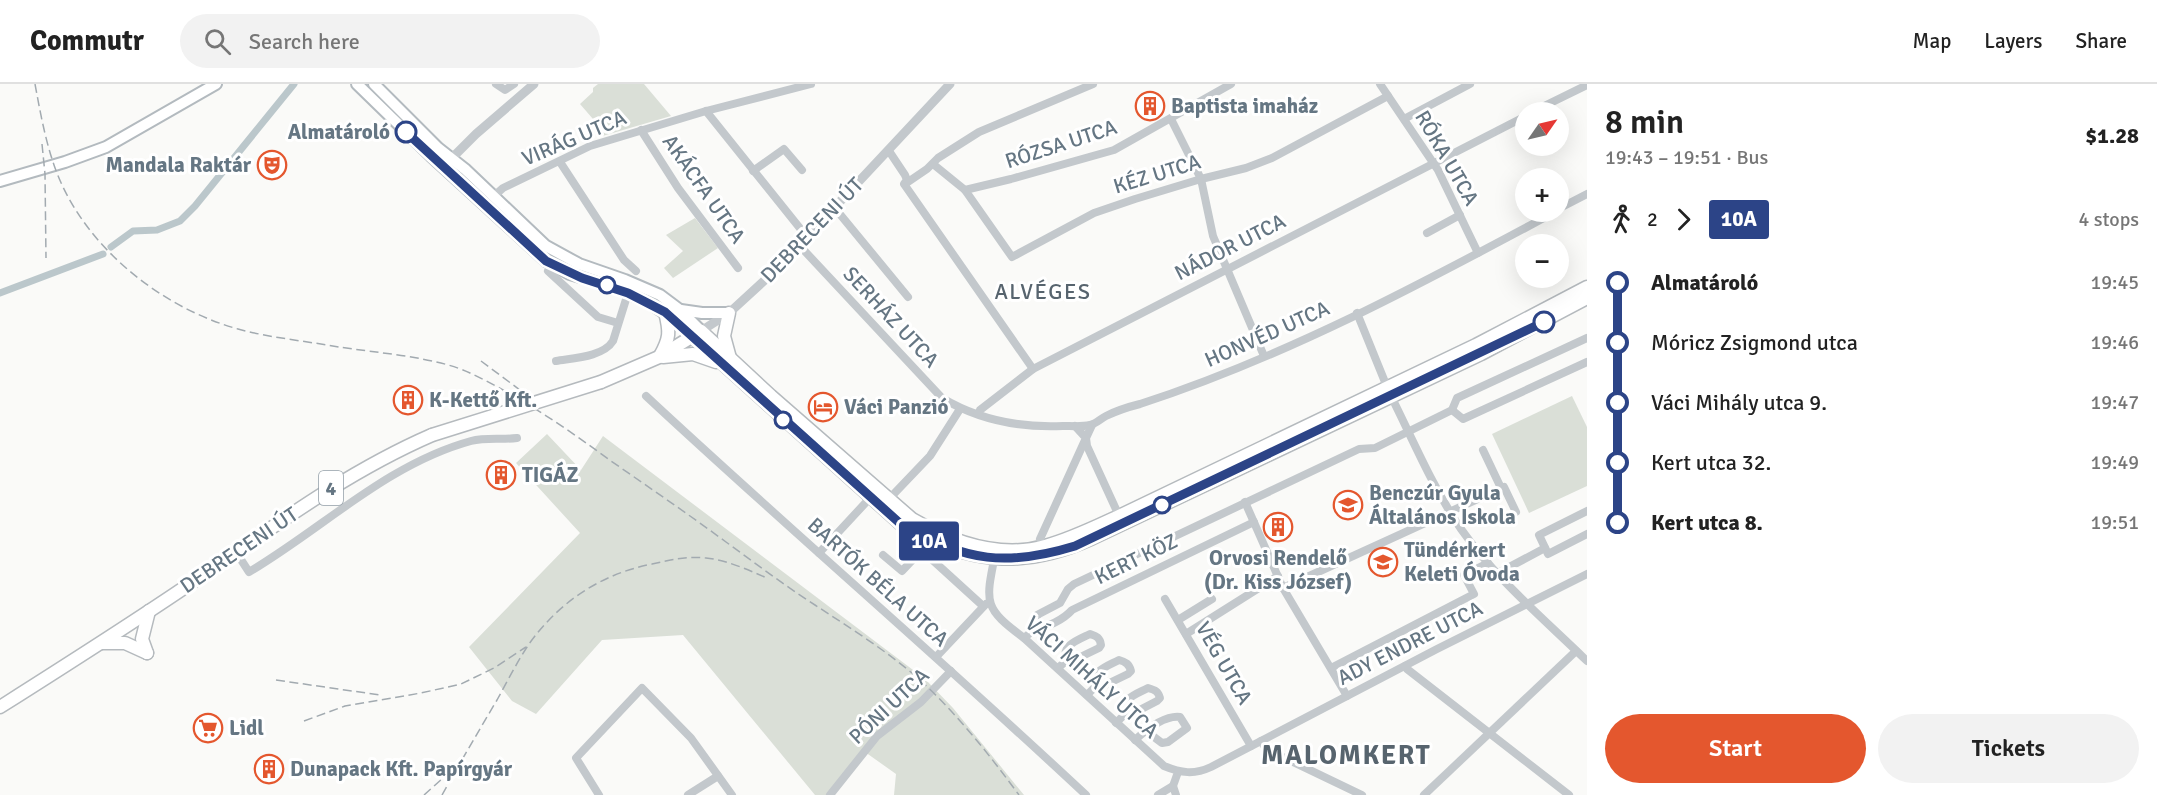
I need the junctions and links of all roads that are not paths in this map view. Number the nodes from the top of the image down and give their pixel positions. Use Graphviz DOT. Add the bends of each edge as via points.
graph roads {
  1 [pos="216,84"];
  2 [pos="357,84"];
  3 [pos="374,84"];
  4 [pos="496,84"];
  5 [pos="514,84"];
  6 [pos="534,84"];
  7 [pos="811,84"];
  8 [pos="950,84"];
  9 [pos="1093,84"];
  10 [pos="1231,84"];
  11 [pos="1380,84"];
  12 [pos="1470,84"];
  13 [pos="1587,85"];
  14 [pos="1388,96"];
  15 [pos="1552,102"];
  16 [pos="706,111"];
  17 [pos="1171,119"];
  18 [pos="1404,119"];
  19 [pos="1515,122"];
  20 [pos="641,130"];
  21 [pos="887,152"];
  22 [pos="560,162"];
  23 [pos="447,163"];
  24 [pos="1433,163"];
  25 [pos="933,164"];
  26 [pos="802,170"];
  27 [pos="753,171"];
  28 [pos="1201,179"];
  29 [pos="0,181"];
  30 [pos="905,182"];
  31 [pos="964,190"];
  32 [pos="1587,194"];
  33 [pos="494,196"];
  34 [pos="1569,204"];
  35 [pos="834,207"];
  36 [pos="1460,215"];
  37 [pos="1535,222"];
  38 [pos="1427,233"];
  39 [pos="807,237"];
  40 [pos="800,245"];
  41 [pos="1478,253"];
  42 [pos="738,268"];
  43 [pos="1226,269"];
  44 [pos="548,271"];
  45 [pos="636,271"];
  46 [pos="1587,287"];
  47 [pos="628,293"];
  48 [pos="908,297"];
  49 [pos="1587,298"];
  50 [pos="680,310"];
  51 [pos="665,312"];
  52 [pos="729,312"];
  53 [pos="1358,313"];
  54 [pos="618,323"];
  55 [pos="697,334"];
  56 [pos="1587,338"];
  57 [pos="1264,356"];
  58 [pos="659,357"];
  59 [pos="556,361"];
  60 [pos="727,362"];
  61 [pos="1587,362"];
  62 [pos="1033,369"];
  63 [pos="1389,391"];
  64 [pos="646,396"];
  65 [pos="960,409"];
  66 [pos="1452,410"];
  67 [pos="978,414"];
  68 [pos="1092,425"];
  69 [pos="1075,426"];
  70 [pos="1409,432"];
  71 [pos="518,438"];
  72 [pos="1086,438"];
  73 [pos="1483,450"];
  74 [pos="1502,488"];
  75 [pos="870,498"];
  76 [pos="888,500"];
  77 [pos="1245,502"];
  78 [pos="1587,511"];
  79 [pos="1451,512"];
  80 [pos="1516,512"];
  81 [pos="1121,520"];
  82 [pos="1254,522"];
  83 [pos="1587,534"];
  84 [pos="1040,539"];
  85 [pos="1545,548"];
  86 [pos="236,552"];
  87 [pos="819,553"];
  88 [pos="995,554"];
  89 [pos="883,555"];
  90 [pos="1488,563"];
  91 [pos="1498,573"];
  92 [pos="1587,574"];
  93 [pos="1278,576"];
  94 [pos="1283,588"];
  95 [pos="1065,597"];
  96 [pos="1165,599"];
  97 [pos="1212,599"];
  98 [pos="986,604"];
  99 [pos="1528,604"];
  100 [pos="1072,610"];
  101 [pos="149,611"];
  102 [pos="1178,620"];
  103 [pos="1036,628"];
  104 [pos="1186,634"];
  105 [pos="1024,638"];
  106 [pos="102,643"];
  107 [pos="1576,651"];
  108 [pos="936,657"];
  109 [pos="1066,661"];
  110 [pos="1587,661"];
  111 [pos="1405,666"];
  112 [pos="1331,668"];
  113 [pos="1058,669"];
  114 [pos="951,671"];
  115 [pos="1095,687"];
  116 [pos="1087,695"];
  117 [pos="1347,696"];
  118 [pos="0,707"];
  119 [pos="1124,715"];
  120 [pos="1116,723"];
  121 [pos="1146,731"];
  122 [pos="1491,734"];
  123 [pos="1135,740"];
  124 [pos="1261,741"];
  125 [pos="1251,746"];
  126 [pos="1178,772"];
  127 [pos="718,776"];
  128 [pos="1173,786"];
  129 [pos="599,795"];
  130 [pos="688,795"];
  131 [pos="732,795"];
  132 [pos="830,795"];
  133 [pos="1086,795"];
  134 [pos="1158,795"];
  135 [pos="1176,795"];
  136 [pos="1362,795"];
  137 [pos="1424,795"];
  138 [pos="1569,795"];
  1 -- 29 [label="main road" via="106,147"];
  2 -- 23 [label="main road"];
  3 -- 23 [label="main road"];
  4 -- 5 [label="street" via="505,90"];
  6 -- 23 [label="street"];
  7 -- 16 [label="street, VIRÁG UTCA"];
  8 -- 21 [label="street, DEBRECENI ÚT"];
  9 -- 25 [label="street" via="979,132"];
  10 -- 17 [label="street, RÓZSA UTCA"];
  11 -- 14 [label="street, RÓKA UTCA"];
  12 -- 18 [label="street"];
  13 -- 15 [label="street"];
  14 -- 18 [label="street, RÓKA UTCA"];
  14 -- 28 [label="street, KÉZ UTCA" via="1272,158"];
  16 -- 20 [label="street, VIRÁG UTCA"];
  16 -- 27 [label="street"];
  17 -- 28 [label="street"];
  17 -- 31 [label="street, RÓZSA UTCA" via="1114,150"];
  18 -- 24 [label="street, RÓKA UTCA"];
  19 -- 24 [label="street, NÁDOR UTCA"];
  20 -- 22 [label="street, VIRÁG UTCA" via="590,146"];
  20 -- 42 [label="street, AKÁCFA UTCA" via="678,188"];
  21 -- 30 [label="street"];
  21 -- 35 [label="street, DEBRECENI ÚT"];
  22 -- 33 [label="street, VIRÁG UTCA"];
  22 -- 45 [label="street" via="624,260"];
  23 -- 33 [label="main road"];
  23 -- 47 [label="main road" via="546,261"];
  24 -- 36 [label="street, RÓKA UTCA"];
  24 -- 43 [label="street, NÁDOR UTCA"];
  25 -- 30 [label="street"];
  25 -- 31 [label="street"];
  26 -- 27 [label="street" via="784,149"];
  27 -- 39 [label="street"];
  28 -- 31 [label="street, KÉZ UTCA" via="1094,213 1012,256"];
  28 -- 43 [label="street" via="1213,237"];
  30 -- 62 [label="street"];
  32 -- 34 [label="street, HONVÉD UTCA"];
  33 -- 50 [label="main road" via="555,252 649,290"];
  35 -- 39 [label="street, DEBRECENI ÚT"];
  35 -- 48 [label="street"];
  36 -- 38 [label="street"];
  36 -- 41 [label="street, RÓKA UTCA"];
  37 -- 41 [label="street, HONVÉD UTCA"];
  39 -- 40 [label="street, DEBRECENI ÚT"];
  40 -- 52 [label="street, DEBRECENI ÚT"];
  40 -- 65 [label="street, SERHÁZ UTCA" via="942,398"];
  41 -- 53 [label="street, HONVÉD UTCA"];
  43 -- 57 [label="street"];
  43 -- 62 [label="street, NÁDOR UTCA"];
  44 -- 54 [label="street" via="598,317"];
  46 -- 63 [label="main road, 4"];
  47 -- 51 [label="main road"];
  47 -- 54 [label="street"];
  49 -- 63 [label="main road, 4" via="1481,354"];
  50 -- 52 [label="main road"];
  50 -- 55 [label="main road"];
  51 -- 55 [label="main road"];
  51 -- 58 [label="main road" via="668,341"];
  52 -- 55 [label="street, DEBRECENI ÚT"];
  52 -- 60 [label="main road" via="724,336"];
  53 -- 57 [label="street, HONVÉD UTCA"];
  53 -- 63 [label="street"];
  54 -- 59 [label="street" via="609,347"];
  55 -- 58 [label="main road, DEBRECENI ÚT / 4"];
  55 -- 60 [label="main road, 4"];
  56 -- 66 [label="street" via="1457,398"];
  57 -- 68 [label="street, HONVÉD UTCA" via="1197,385 1118,411"];
  58 -- 60 [label="main road, DEBRECENI ÚT / 4" via="693,354"];
  58 -- 86 [label="main road, DEBRECENI ÚT / 4, bridge" via="601,382 432,435 365,467"];
  60 -- 75 [label="main road, 4"];
  60 -- 76 [label="main road, 4"];
  61 -- 66 [label="street" via="1463,418"];
  62 -- 67 [label="street, NÁDOR UTCA"];
  63 -- 70 [label="street"];
  63 -- 81 [label="main road, 4"];
  64 -- 87 [label="street, BARTÓK BÉLA UTCA"];
  65 -- 67 [label="street"];
  65 -- 76 [label="street" via="930,456"];
  66 -- 70 [label="street, KERT KÖZ"];
  67 -- 69 [label="street, HONVÉD UTCA" via="1010,424"];
  68 -- 69 [label="street, HONVÉD UTCA"];
  68 -- 72 [label="street"];
  69 -- 72 [label="street"];
  70 -- 77 [label="street, KERT KÖZ" via="1375,448 1359,449"];
  70 -- 79 [label="street"];
  71 -- 86 [label="street" via="472,441 397,473 249,572"];
  72 -- 81 [label="street"];
  72 -- 84 [label="street"];
  73 -- 74 [label="street"];
  74 -- 79 [label="street"];
  74 -- 80 [label="street"];
  75 -- 87 [label="street"];
  75 -- 88 [label="main road, 4" via="904,527 930,541 958,552"];
  76 -- 88 [label="main road, 4" via="938,534"];
  77 -- 82 [label="street"];
  77 -- 95 [label="street, KERT KÖZ" via="1074,584"];
  78 -- 85 [label="street" via="1539,535"];
  79 -- 90 [label="street"];
  79 -- 94 [label="street"];
  81 -- 88 [label="main road, 4" via="1044,547"];
  82 -- 93 [label="street"];
  82 -- 100 [label="street, KERT KÖZ"];
  83 -- 85 [label="street" via="1548,554"];
  85 -- 91 [label="street"];
  86 -- 101 [label="main road, DEBRECENI ÚT / 4"];
  87 -- 108 [label="street, BARTÓK BÉLA UTCA"];
  88 -- 98 [label="street"];
  89 -- 98 [label="street, VÁCI MIHÁLY UTCA" via="902,571 919,553 927,555"];
  90 -- 91 [label="street"];
  90 -- 112 [label="street" via="1464,575 1474,594"];
  91 -- 99 [label="street"];
  92 -- 99 [label="street, ADY ENDRE UTCA"];
  93 -- 94 [label="street"];
  93 -- 104 [label="street"];
  94 -- 112 [label="street"];
  95 -- 100 [label="street"];
  95 -- 103 [label="street, KERT KÖZ" via="1037,615"];
  96 -- 102 [label="street, VÉG UTCA"];
  97 -- 102 [label="street"];
  98 -- 105 [label="street, VÁCI MIHÁLY UTCA"];
  98 -- 108 [label="street"];
  99 -- 107 [label="street"];
  99 -- 111 [label="street, ADY ENDRE UTCA"];
  100 -- 103 [label="street, KERT KÖZ" via="1067,616"];
  101 -- 106 [label="main road, DEBRECENI ÚT / 4"];
  101 -- 106 [label="main road" via="142,639 147,653 125,643"];
  102 -- 104 [label="street, VÉG UTCA"];
  103 -- 105 [label="street, KERT KÖZ"];
  104 -- 125 [label="street, VÉG UTCA"];
  105 -- 113 [label="street, VÁCI MIHÁLY UTCA"];
  106 -- 118 [label="main road, DEBRECENI ÚT / 4"];
  107 -- 110 [label="street"];
  107 -- 122 [label="street"];
  108 -- 114 [label="street, BARTÓK BÉLA UTCA"];
  109 -- 109 [label="street" via="1099,648 1100,640 1090,634 1070,644"];
  109 -- 113 [label="street"];
  111 -- 117 [label="street, ADY ENDRE UTCA"];
  111 -- 122 [label="street"];
  112 -- 117 [label="street"];
  113 -- 116 [label="street, VÁCI MIHÁLY UTCA"];
  114 -- 132 [label="street, PÓNI UTCA" via="921,702 877,736"];
  114 -- 133 [label="street, BARTÓK BÉLA UTCA"];
  115 -- 115 [label="street" via="1128,674 1130,666 1119,660 1099,670"];
  115 -- 116 [label="street"];
  116 -- 120 [label="street, VÁCI MIHÁLY UTCA"];
  117 -- 124 [label="street, ADY ENDRE UTCA"];
  119 -- 119 [label="street" via="1157,701 1159,694 1148,688 1128,698"];
  119 -- 120 [label="street"];
  120 -- 123 [label="street, VÁCI MIHÁLY UTCA"];
  121 -- 121 [label="street" via="1173,716 1180,717 1187,728 1162,743"];
  121 -- 123 [label="street"];
  122 -- 137 [label="street"];
  122 -- 138 [label="street"];
  123 -- 126 [label="street, VÁCI MIHÁLY UTCA" via="1164,766"];
  124 -- 125 [label="street, ADY ENDRE UTCA"];
  124 -- 136 [label="street" via="1266,749"];
  125 -- 126 [label="street, ADY ENDRE UTCA" via="1204,770"];
  126 -- 128 [label="street"];
  127 -- 129 [label="street" via="691,738 642,688 576,758"];
  127 -- 130 [label="street"];
  127 -- 131 [label="street"];
  128 -- 134 [label="street"];
  128 -- 135 [label="street"];
}
